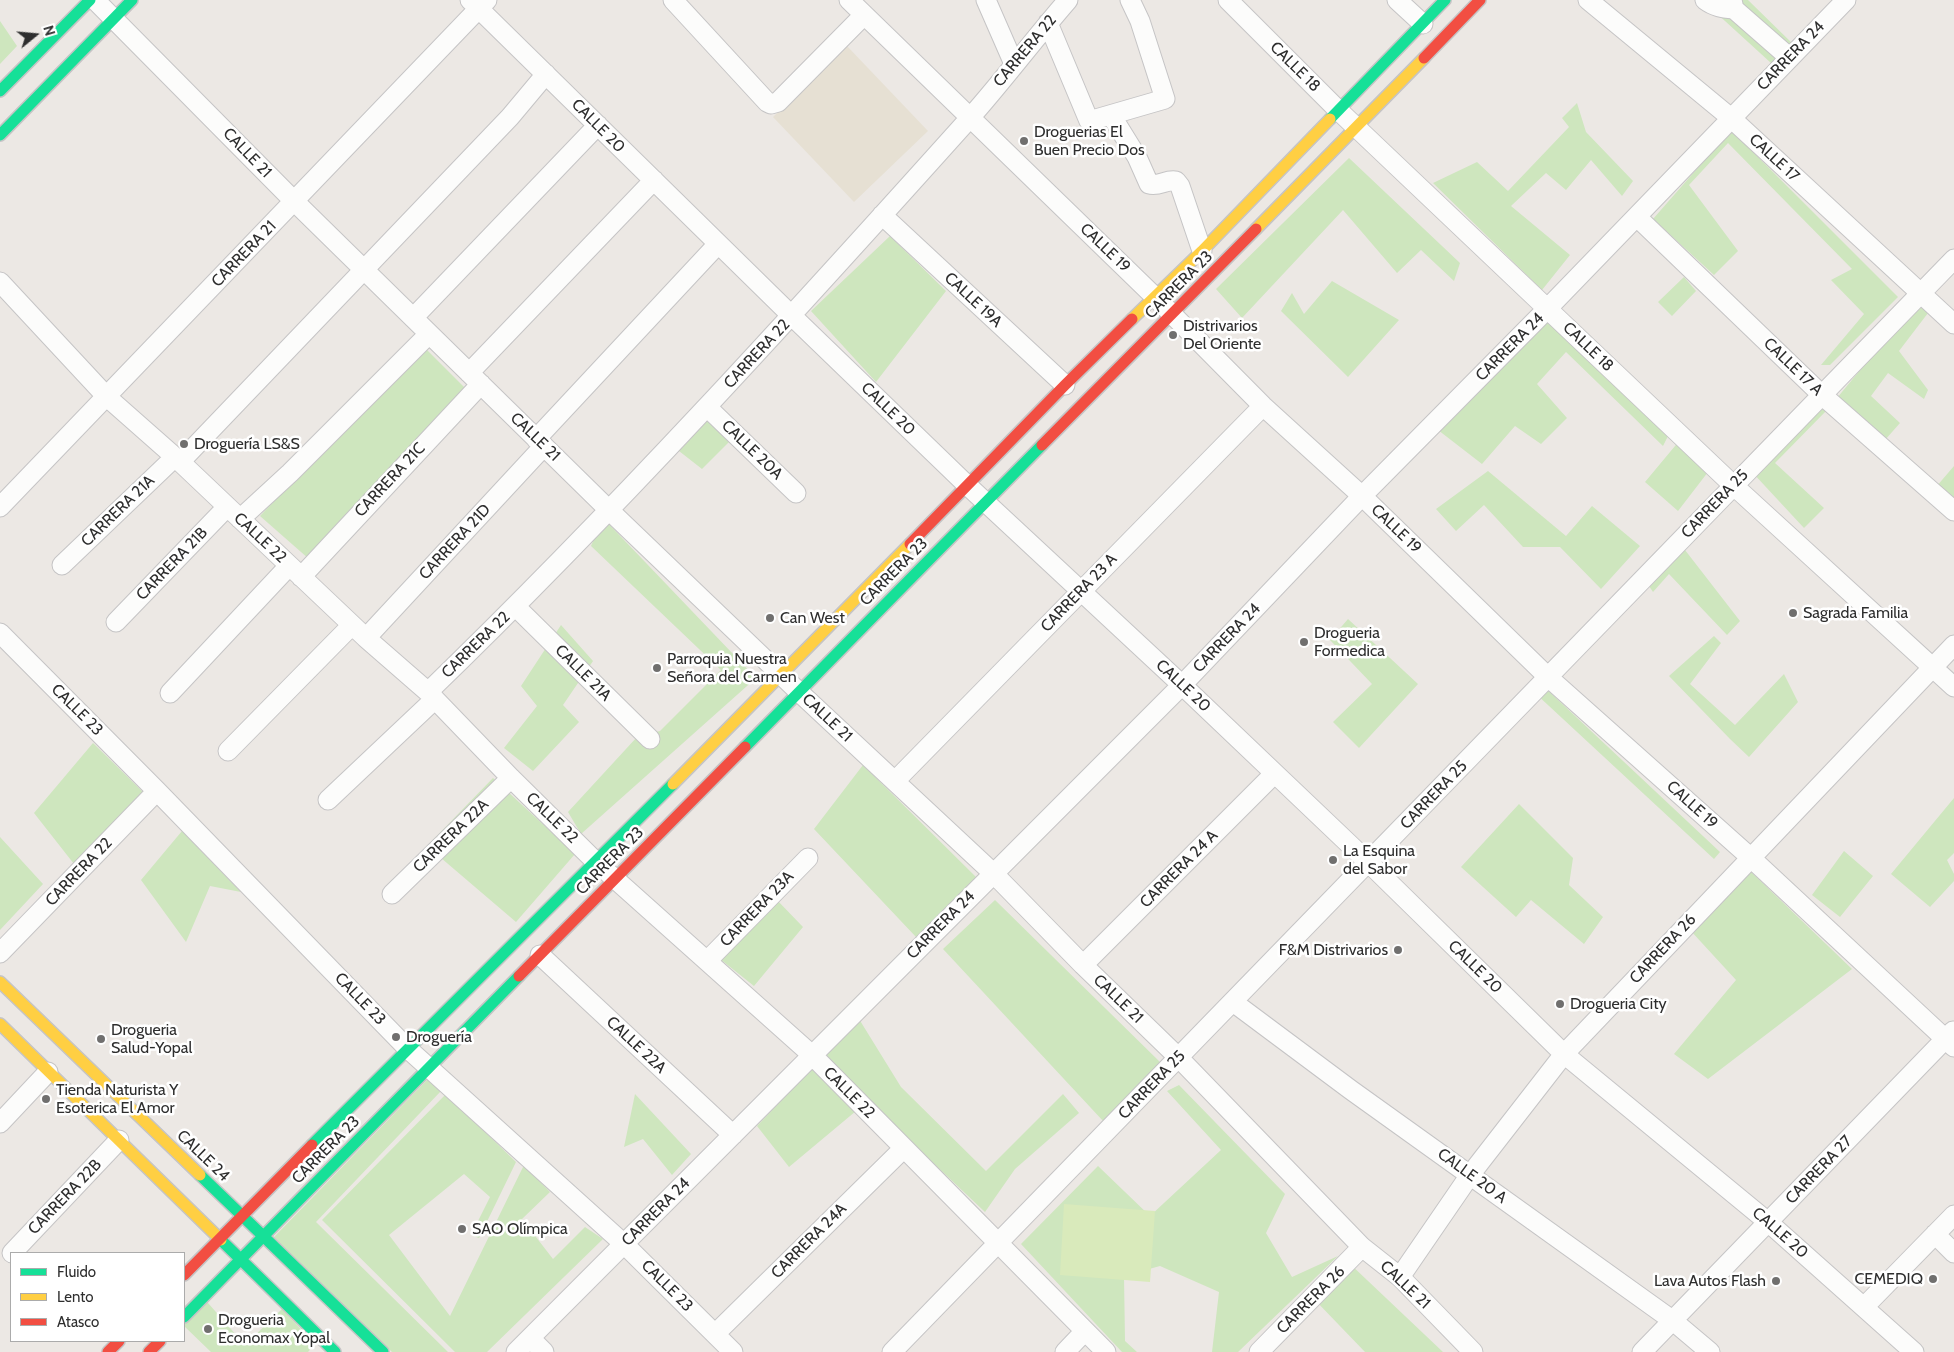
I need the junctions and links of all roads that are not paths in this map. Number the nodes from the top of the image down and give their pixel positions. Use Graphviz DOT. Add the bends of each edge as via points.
graph roads {
  1 [pos="90,0"];
  2 [pos="95,0"];
  3 [pos="132,0"];
  4 [pos="674,0"];
  5 [pos="849,0"];
  6 [pos="986,0"];
  7 [pos="1068,0"];
  8 [pos="1130,0"];
  9 [pos="1228,0"];
  10 [pos="1397,0"];
  11 [pos="1445,0"];
  12 [pos="1480,0"];
  13 [pos="1588,0"];
  14 [pos="1705,0"];
  15 [pos="1846,0"];
  16 [pos="479,3"];
  17 [pos="1733,4"];
  18 [pos="864,15"];
  19 [pos="114,18"];
  20 [pos="1048,23"];
  21 [pos="1423,24"];
  22 [pos="1790,58"];
  23 [pos="1014,64"];
  24 [pos="546,74"];
  25 [pos="0,92"];
  26 [pos="1339,111"];
  27 [pos="1111,115"];
  28 [pos="970,118"];
  29 [pos="1731,118"];
  30 [pos="598,125"];
  31 [pos="1357,128"];
  32 [pos="0,135"];
  33 [pos="654,180"];
  34 [pos="294,202"];
  35 [pos="882,214"];
  36 [pos="1637,217"];
  37 [pos="718,244"];
  38 [pos="1202,251"];
  39 [pos="1954,259"];
  40 [pos="364,270"];
  41 [pos="0,282"];
  42 [pos="1921,293"];
  43 [pos="1155,297"];
  44 [pos="1548,308"];
  45 [pos="1173,314"];
  46 [pos="792,316"];
  47 [pos="413,318"];
  48 [pos="1954,324"];
  49 [pos="429,334"];
  50 [pos="475,378"];
  51 [pos="1065,385"];
  52 [pos="1822,395"];
  53 [pos="107,397"];
  54 [pos="1263,406"];
  55 [pos="707,407"];
  56 [pos="540,442"];
  57 [pos="177,460"];
  58 [pos="967,485"];
  59 [pos="1733,485"];
  60 [pos="796,493"];
  61 [pos="1362,496"];
  62 [pos="985,502"];
  63 [pos="0,507"];
  64 [pos="610,511"];
  65 [pos="1954,511"];
  66 [pos="234,513"];
  67 [pos="62,565"];
  68 [pos="295,571"];
  69 [pos="1081,591"];
  70 [pos="516,607"];
  71 [pos="116,622"];
  72 [pos="352,625"];
  73 [pos="0,633"];
  74 [pos="366,638"];
  75 [pos="1954,645"];
  76 [pos="1932,668"];
  77 [pos="782,675"];
  78 [pos="1548,677"];
  79 [pos="1182,685"];
  80 [pos="1954,687"];
  81 [pos="798,692"];
  82 [pos="170,693"];
  83 [pos="432,695"];
  84 [pos="650,739"];
  85 [pos="228,751"];
  86 [pos="1274,774"];
  87 [pos="511,778"];
  88 [pos="895,781"];
  89 [pos="157,791"];
  90 [pos="328,800"];
  91 [pos="1750,857"];
  92 [pos="808,858"];
  93 [pos="596,862"];
  94 [pos="1368,862"];
  95 [pos="993,873"];
  96 [pos="615,879"];
  97 [pos="392,894"];
  98 [pos="0,953"];
  99 [pos="540,955"];
  100 [pos="707,961"];
  101 [pos="1083,965"];
  102 [pos="0,982"];
  103 [pos="1233,1002"];
  104 [pos="0,1024"];
  105 [pos="1951,1039"];
  106 [pos="408,1048"];
  107 [pos="1564,1054"];
  108 [pos="812,1055"];
  109 [pos="1178,1058"];
  110 [pos="430,1067"];
  111 [pos="48,1072"];
  112 [pos="0,1122"];
  113 [pos="733,1135"];
  114 [pos="119,1140"];
  115 [pos="904,1148"];
  116 [pos="1470,1175"];
  117 [pos="1954,1215"];
  118 [pos="242,1216"];
  119 [pos="1768,1222"];
  120 [pos="1935,1234"];
  121 [pos="263,1236"];
  122 [pos="220,1238"];
  123 [pos="998,1243"];
  124 [pos="624,1244"];
  125 [pos="1362,1247"];
  126 [pos="12,1252"];
  127 [pos="1954,1253"];
  128 [pos="10,1254"];
  129 [pos="241,1259"];
  130 [pos="0,1265"];
  131 [pos="185,1274"];
  132 [pos="1400,1277"];
  133 [pos="1864,1307"];
  134 [pos="185,1316"];
  135 [pos="1672,1320"];
  136 [pos="1085,1331"];
  137 [pos="715,1334"];
  138 [pos="530,1338"];
  139 [pos="118,1342"];
  140 [pos="159,1342"];
  141 [pos="108,1352"];
  142 [pos="149,1352"];
  143 [pos="335,1352"];
  144 [pos="383,1352"];
  145 [pos="516,1352"];
  146 [pos="544,1352"];
  147 [pos="733,1352"];
  148 [pos="892,1352"];
  149 [pos="1065,1352"];
  150 [pos="1106,1352"];
  151 [pos="1259,1352"];
  152 [pos="1473,1352"];
  153 [pos="1642,1352"];
  154 [pos="1710,1352"];
  155 [pos="1914,1352"];
  1 -- 25 [label="street"];
  2 -- 19 [label="street, CALLE 21"];
  3 -- 19 [label="street"];
  4 -- 18 [label="street" via="771,104 778,102"];
  5 -- 18 [label="street, CALLE 19"];
  6 -- 23 [label="street"];
  7 -- 20 [label="street, CARRERA 22"];
  8 -- 27 [label="street" via="1165,99"];
  9 -- 26 [label="street, CALLE 18"];
  10 -- 21 [label="street"];
  11 -- 21 [label="street, CARRERA 23"];
  12 -- 31 [label="street, CARRERA 23"];
  13 -- 29 [label="street, CALLE 17"];
  14 -- 17 [label="street" via="1723,8"];
  15 -- 22 [label="street, CARRERA 24"];
  16 -- 24 [label="street, CALLE 20"];
  16 -- 34 [label="street, CARRERA 21"];
  17 -- 22 [label="street"];
  18 -- 28 [label="street, CALLE 19"];
  19 -- 32 [label="street"];
  19 -- 34 [label="street, CALLE 21"];
  20 -- 23 [label="street, CARRERA 22"];
  20 -- 27 [label="street" via="1089,121"];
  21 -- 26 [label="street, CARRERA 23"];
  22 -- 29 [label="street, CARRERA 24"];
  23 -- 28 [label="street, CARRERA 22"];
  24 -- 30 [label="street, CALLE 20"];
  24 -- 40 [label="street, CARRERA 21A" via="510,117"];
  26 -- 31 [label="street, CALLE 18"];
  26 -- 38 [label="street, CARRERA 23"];
  27 -- 38 [label="street" via="1137,157 1149,184 1172,180 1180,186"];
  28 -- 35 [label="street, CARRERA 22"];
  28 -- 43 [label="street, CALLE 19"];
  29 -- 36 [label="street, CARRERA 24"];
  29 -- 42 [label="street, CALLE 17"];
  30 -- 33 [label="street, CALLE 20"];
  30 -- 47 [label="street"];
  31 -- 44 [label="street, CALLE 18"];
  31 -- 45 [label="street, CARRERA 23"];
  33 -- 37 [label="street, CALLE 20"];
  33 -- 50 [label="street, CARRERA 21C"];
  34 -- 40 [label="street, CALLE 21"];
  34 -- 53 [label="street, CARRERA 21"];
  35 -- 46 [label="street, CARRERA 22"];
  35 -- 51 [label="street, CALLE 19A"];
  36 -- 44 [label="street, CARRERA 24"];
  36 -- 52 [label="street, CALLE 17 A"];
  37 -- 46 [label="street, CALLE 20"];
  37 -- 56 [label="street, CARRERA 21D"];
  38 -- 43 [label="street, CARRERA 23"];
  39 -- 42 [label="street, CARRERA 25"];
  40 -- 47 [label="street, CALLE 21"];
  40 -- 57 [label="street, CARRERA 21A"];
  41 -- 53 [label="street, CALLE 22"];
  42 -- 48 [label="street, CALLE 17"];
  42 -- 52 [label="street, CARRERA 25"];
  43 -- 45 [label="street, CALLE 19"];
  43 -- 51 [label="street, CARRERA 23"];
  44 -- 59 [label="street, CALLE 18"];
  44 -- 61 [label="street, CARRERA 24"];
  45 -- 54 [label="street, CALLE 19"];
  45 -- 62 [label="street, CARRERA 23"];
  46 -- 55 [label="street, CARRERA 22"];
  46 -- 58 [label="street, CALLE 20"];
  47 -- 49 [label="street, CALLE 21"];
  49 -- 50 [label="street, CALLE 21"];
  49 -- 66 [label="street, CARRERA 21B" via="290,473"];
  50 -- 56 [label="street, CALLE 21"];
  50 -- 68 [label="street, CARRERA 21C"];
  51 -- 58 [label="street, CARRERA 23"];
  52 -- 59 [label="street, CARRERA 25"];
  52 -- 65 [label="street, CALLE 17 A"];
  53 -- 57 [label="street, CALLE 22"];
  53 -- 63 [label="street, CARRERA 21"];
  54 -- 61 [label="street, CALLE 19"];
  54 -- 69 [label="street, CARRERA 23 A"];
  55 -- 60 [label="street, CALLE 20A"];
  55 -- 64 [label="street, CARRERA 22"];
  56 -- 64 [label="street, CALLE 21"];
  56 -- 74 [label="street, CARRERA 21D"];
  57 -- 66 [label="street, CALLE 22"];
  57 -- 67 [label="street, CARRERA 21A"];
  58 -- 62 [label="street, CALLE 20"];
  58 -- 77 [label="street, CARRERA 23"];
  59 -- 76 [label="street, CALLE 18"];
  59 -- 78 [label="street, CARRERA 25"];
  61 -- 78 [label="street, CALLE 19"];
  61 -- 79 [label="street, CARRERA 24"];
  62 -- 69 [label="street, CALLE 20"];
  62 -- 81 [label="street, CARRERA 23"];
  64 -- 70 [label="street, CARRERA 22"];
  64 -- 77 [label="street, CALLE 21"];
  66 -- 68 [label="street, CALLE 22"];
  66 -- 71 [label="street, CARRERA 21B"];
  68 -- 72 [label="street, CALLE 22"];
  68 -- 82 [label="street, CARRERA 21C"];
  69 -- 79 [label="street, CALLE 20"];
  69 -- 88 [label="street, CARRERA 23 A"];
  70 -- 83 [label="street, CARRERA 22"];
  70 -- 84 [label="street, CALLE 21A"];
  72 -- 74 [label="street, CALLE 22"];
  72 -- 85 [label="street"];
  73 -- 89 [label="street, CALLE 23"];
  74 -- 83 [label="street, CALLE 22"];
  75 -- 76 [label="street, CARRERA 26"];
  76 -- 80 [label="street, CALLE 18"];
  76 -- 91 [label="street, CARRERA 26"];
  77 -- 81 [label="street, CALLE 21"];
  77 -- 93 [label="street, CARRERA 23"];
  78 -- 91 [label="street, CALLE 19"];
  78 -- 94 [label="street, CARRERA 25"];
  79 -- 86 [label="street, CALLE 20"];
  79 -- 95 [label="street, CARRERA 24"];
  81 -- 88 [label="street, CALLE 21"];
  81 -- 96 [label="street, CARRERA 23"];
  83 -- 87 [label="street, CALLE 22"];
  83 -- 90 [label="street, CARRERA 22"];
  86 -- 94 [label="street, CALLE 20"];
  86 -- 101 [label="street, CARRERA 24 A"];
  87 -- 93 [label="street, CALLE 22"];
  87 -- 97 [label="street, CARRERA 22A"];
  88 -- 95 [label="street, CALLE 21"];
  89 -- 98 [label="street, CARRERA 22"];
  89 -- 106 [label="street, CALLE 23"];
  91 -- 105 [label="street, CALLE 19"];
  91 -- 107 [label="street, CARRERA 26"];
  92 -- 100 [label="street, CARRERA 23A"];
  93 -- 96 [label="street, CALLE 22"];
  93 -- 106 [label="street, CARRERA 23"];
  94 -- 103 [label="street, CARRERA 25"];
  94 -- 107 [label="street, CALLE 20"];
  95 -- 101 [label="street, CALLE 21"];
  95 -- 108 [label="street, CARRERA 24"];
  96 -- 99 [label="street, CARRERA 23"];
  96 -- 100 [label="street, CALLE 22"];
  99 -- 110 [label="street, CARRERA 23"];
  99 -- 113 [label="street, CALLE 22A"];
  100 -- 108 [label="street, CALLE 22"];
  101 -- 109 [label="street, CALLE 21"];
  102 -- 118 [label="street, CALLE 24"];
  103 -- 109 [label="street, CARRERA 25"];
  103 -- 116 [label="street, CALLE 20 A"];
  104 -- 111 [label="street"];
  105 -- 119 [label="street, CARRERA 27"];
  106 -- 110 [label="street, CALLE 23"];
  106 -- 118 [label="street, CARRERA 23"];
  107 -- 116 [label="street, CARRERA 26"];
  107 -- 119 [label="street, CALLE 20"];
  108 -- 113 [label="street, CARRERA 24"];
  108 -- 115 [label="street, CALLE 22"];
  109 -- 123 [label="street, CARRERA 25"];
  109 -- 125 [label="street, CALLE 21"];
  110 -- 121 [label="street, CARRERA 23"];
  110 -- 124 [label="street, CALLE 23"];
  111 -- 112 [label="street"];
  111 -- 114 [label="street"];
  113 -- 124 [label="street, CARRERA 24"];
  114 -- 122 [label="street"];
  114 -- 126 [label="street, CARRERA 22B"];
  115 -- 123 [label="street, CALLE 22"];
  115 -- 137 [label="street, CARRERA 24A"];
  116 -- 132 [label="street, CARRERA 26"];
  116 -- 135 [label="street, CALLE 20 A"];
  117 -- 120 [label="street"];
  118 -- 121 [label="street, CALLE 24"];
  118 -- 122 [label="street, CARRERA 23"];
  119 -- 133 [label="street, CALLE 20"];
  119 -- 135 [label="street, CARRERA 27"];
  120 -- 127 [label="street"];
  120 -- 133 [label="street"];
  121 -- 129 [label="street, CARRERA 23"];
  121 -- 144 [label="street, CALLE 24"];
  122 -- 129 [label="street"];
  122 -- 131 [label="street, CARRERA 23"];
  123 -- 136 [label="street, CALLE 22"];
  123 -- 148 [label="street, CARRERA 25"];
  124 -- 137 [label="street, CALLE 23"];
  124 -- 138 [label="street, CARRERA 24"];
  125 -- 132 [label="street, CALLE 21"];
  125 -- 151 [label="street, CARRERA 26"];
  128 -- 130 [label="street, CARRERA 22B"];
  129 -- 134 [label="street, CARRERA 23"];
  129 -- 143 [label="street"];
  132 -- 152 [label="street, CALLE 21"];
  133 -- 155 [label="street, CALLE 20"];
  135 -- 153 [label="street, CARRERA 27"];
  135 -- 154 [label="street, CALLE 20 A"];
  136 -- 149 [label="street"];
  136 -- 150 [label="street, CALLE 22"];
  137 -- 147 [label="street, CALLE 23"];
  138 -- 145 [label="street, CARRERA 24"];
  138 -- 146 [label="street"];
  139 -- 141 [label="street"];
  140 -- 142 [label="street"];
}
